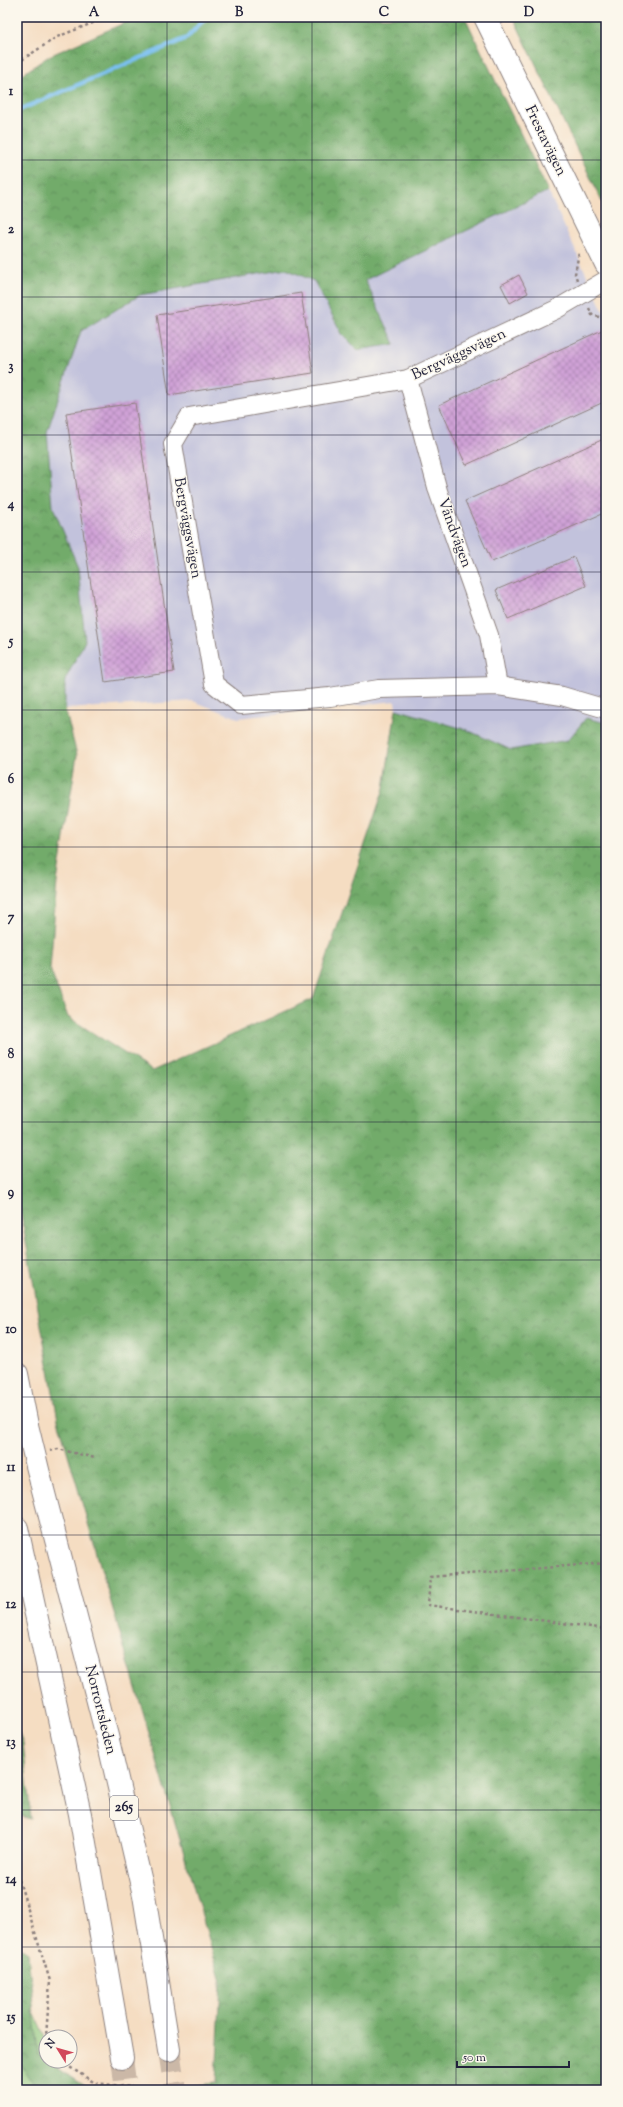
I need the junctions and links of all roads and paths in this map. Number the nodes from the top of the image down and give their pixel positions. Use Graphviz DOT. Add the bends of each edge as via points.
graph roads {
  1 [pos="108,17"];
  2 [pos="485,17"];
  3 [pos="17,63"];
  4 [pos="606,264"];
  5 [pos="606,280"];
  6 [pos="583,294"];
  7 [pos="606,319"];
  8 [pos="408,379"];
  9 [pos="498,686"];
  10 [pos="606,709"];
  11 [pos="17,1374"];
  12 [pos="44,1452"];
  13 [pos="95,1458"];
  14 [pos="17,1528"];
  15 [pos="606,1563"];
  16 [pos="606,1629"];
  17 [pos="17,1874"];
  18 [pos="47,2029"];
  19 [pos="170,2050"];
  20 [pos="122,2058"];
  21 [pos="73,2069"];
  22 [pos="158,2090"];
  1 -- 3 [label="path" via="57,37"];
  2 -- 4 [label="main road, Frestavägen"];
  5 -- 6 [label="street, Bergväggsvägen"];
  6 -- 7 [label="path" via="592,315"];
  6 -- 8 [label="street, Bergväggsvägen"];
  8 -- 9 [label="street, Vändvägen" via="438,491 489,635"];
  8 -- 9 [label="street, Bergväggsvägen" via="189,417 173,444 214,684 241,705 380,690"];
  9 -- 10 [label="street, Bergväggsvägen" via="562,696"];
  11 -- 19 [label="main road, Norrortsleden / 265, bridge" via="41,1482 107,1736 144,1895"];
  12 -- 13 [label="path" via="58,1449"];
  14 -- 20 [label="main road" via="80,1814"];
  15 -- 16 [label="path" via="430,1577 428,1605"];
  17 -- 18 [label="path" via="50,1981"];
  21 -- 22 [label="path" via="95,2083"];
}
